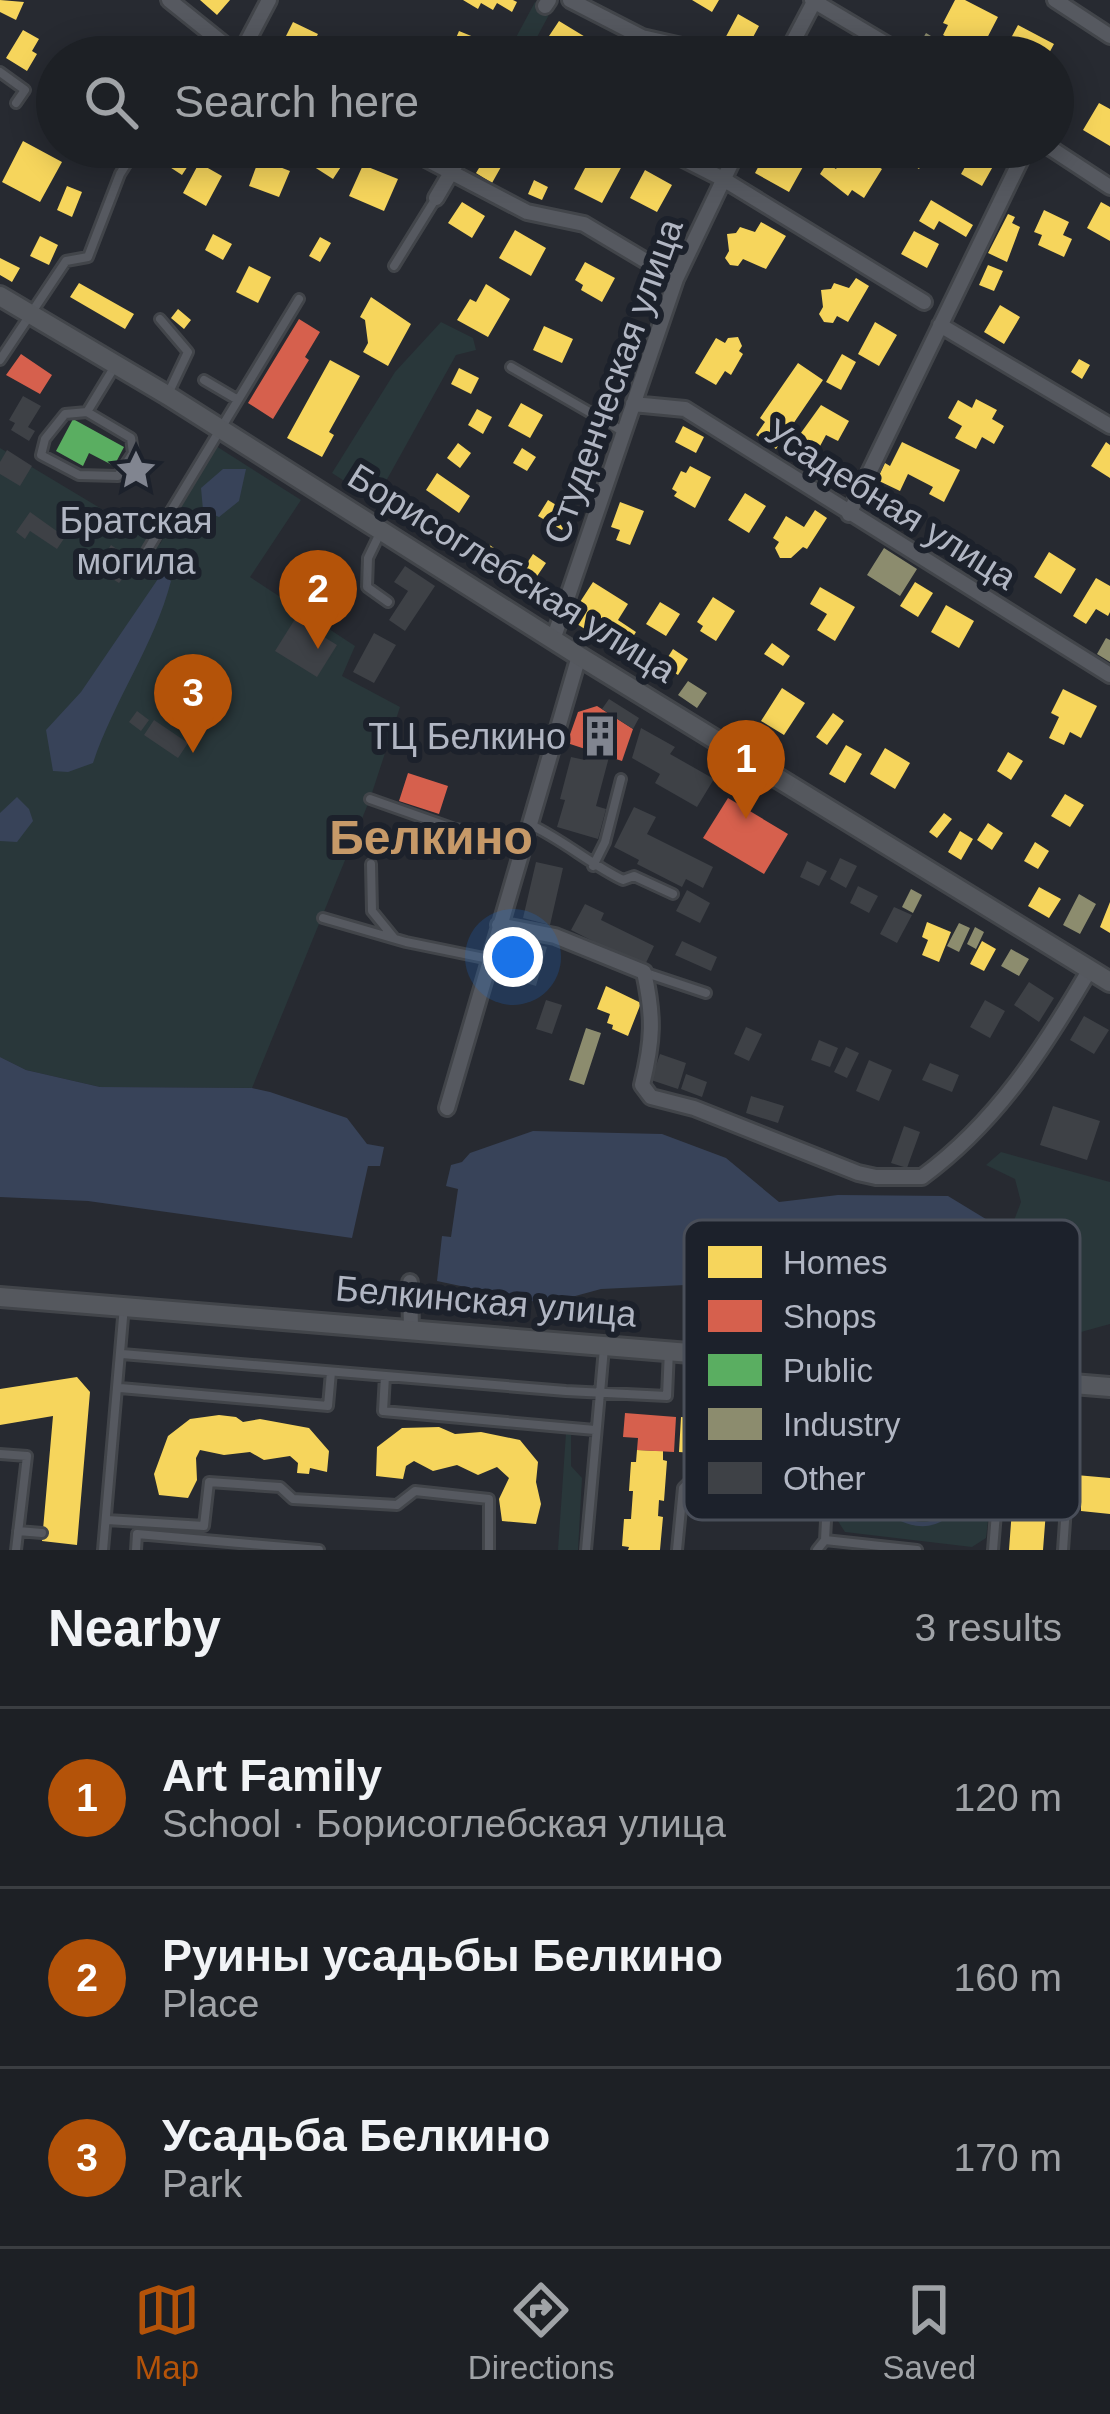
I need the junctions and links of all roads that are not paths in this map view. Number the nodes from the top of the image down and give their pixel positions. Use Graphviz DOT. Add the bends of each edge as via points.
graph roads {
  1 [pos="169,0"];
  2 [pos="269,0"];
  3 [pos="570,0"];
  4 [pos="814,0"];
  5 [pos="1055,0"];
  6 [pos="1108,29"];
  7 [pos="214,36"];
  8 [pos="251,36"];
  9 [pos="638,36"];
  10 [pos="796,36"];
  11 [pos="873,36"];
  12 [pos="0,72"];
  13 [pos="16,104"];
  14 [pos="1074,163"];
  15 [pos="124,168"];
  16 [pos="442,168"];
  17 [pos="454,168"];
  18 [pos="703,168"];
  19 [pos="728,168"];
  20 [pos="1017,168"];
  21 [pos="451,173"];
  22 [pos="723,178"];
  23 [pos="1110,187"];
  24 [pos="436,198"];
  25 [pos="394,266"];
  26 [pos="676,279"];
  27 [pos="0,296"];
  28 [pos="298,299"];
  29 [pos="924,302"];
  30 [pos="29,314"];
  31 [pos="160,320"];
  32 [pos="940,325"];
  33 [pos="0,360"];
  34 [pos="116,365"];
  35 [pos="511,367"];
  36 [pos="204,380"];
  37 [pos="167,395"];
  38 [pos="238,400"];
  39 [pos="633,404"];
  40 [pos="87,412"];
  41 [pos="1110,426"];
  42 [pos="220,428"];
  43 [pos="625,433"];
  44 [pos="849,514"];
  45 [pos="382,530"];
  46 [pos="142,559"];
  47 [pos="388,602"];
  48 [pos="553,640"];
  49 [pos="579,656"];
  50 [pos="1110,675"];
  51 [pos="621,778"];
  52 [pos="370,799"];
  53 [pos="525,832"];
  54 [pos="371,864"];
  55 [pos="593,866"];
  56 [pos="673,894"];
  57 [pos="323,919"];
  58 [pos="499,925"];
  59 [pos="395,939"];
  60 [pos="489,959"];
  61 [pos="1090,969"];
  62 [pos="644,972"];
  63 [pos="1110,982"];
  64 [pos="706,993"];
  65 [pos="447,1108"];
  66 [pos="410,1282"];
  67 [pos="0,1297"];
  68 [pos="124,1306"];
  69 [pos="410,1329"];
  70 [pos="604,1344"];
  71 [pos="668,1349"];
  72 [pos="684,1350"];
  73 [pos="122,1354"];
  74 [pos="331,1372"];
  75 [pos="385,1376"];
  76 [pos="1080,1384"];
  77 [pos="1110,1387"];
  78 [pos="120,1388"];
  79 [pos="598,1393"];
  80 [pos="595,1430"];
  81 [pos="0,1454"];
  82 [pos="684,1487"];
  83 [pos="107,1520"];
  84 [pos="826,1520"];
  85 [pos="995,1520"];
  86 [pos="1065,1520"];
  87 [pos="18,1532"];
  88 [pos="42,1533"];
  89 [pos="825,1540"];
  90 [pos="16,1550"];
  91 [pos="103,1550"];
  92 [pos="136,1550"];
  93 [pos="319,1550"];
  94 [pos="489,1550"];
  95 [pos="586,1550"];
  96 [pos="677,1550"];
  97 [pos="817,1550"];
  98 [pos="917,1550"];
  99 [pos="993,1550"];
  100 [pos="1063,1550"];
  1 -- 7 [label="street"];
  2 -- 8 [label="street"];
  3 -- 9 [label="street"];
  4 -- 10 [label="street"];
  4 -- 11 [label="street"];
  5 -- 6 [label="street"];
  12 -- 13 [label="lane" via="26,90"];
  14 -- 23 [label="street"];
  15 -- 30 [label="lane" via="88,257 65,261"];
  16 -- 21 [label="street"];
  17 -- 21 [label="street"];
  18 -- 22 [label="street"];
  19 -- 22 [label="street, Студенческая улица"];
  20 -- 32 [label="street"];
  21 -- 24 [label="street"];
  21 -- 26 [label="street" via="527,212 584,224"];
  22 -- 26 [label="street, Студенческая улица"];
  22 -- 29 [label="street"];
  24 -- 25 [label="lane"];
  26 -- 39 [label="street, Студенческая улица"];
  27 -- 30 [label="street, Борисоглебская улица"];
  28 -- 38 [label="lane"];
  30 -- 33 [label="lane"];
  30 -- 34 [label="street, Борисоглебская улица"];
  31 -- 37 [label="lane" via="188,352"];
  32 -- 41 [label="street"];
  32 -- 44 [label="street"];
  34 -- 37 [label="street, Борисоглебская улица"];
  34 -- 40 [label="lane"];
  35 -- 43 [label="lane"];
  36 -- 38 [label="lane"];
  37 -- 42 [label="street, Борисоглебская улица"];
  38 -- 42 [label="lane"];
  39 -- 43 [label="street, Студенческая улица"];
  39 -- 44 [label="street, Усадебная улица" via="685,409"];
  40 -- 40 [label="lane" via="65,414 41,454 80,475 118,476 133,453 131,438"];
  42 -- 45 [label="street, Борисоглебская улица"];
  42 -- 46 [label="lane"];
  43 -- 48 [label="street, Студенческая улица"];
  44 -- 50 [label="street, Усадебная улица"];
  45 -- 47 [label="lane" via="368,558 367,587"];
  45 -- 48 [label="street, Борисоглебская улица"];
  48 -- 49 [label="street, Борисоглебская улица"];
  49 -- 53 [label="street"];
  49 -- 61 [label="street, Борисоглебская улица"];
  51 -- 55 [label="lane"];
  52 -- 53 [label="lane" via="454,829"];
  53 -- 55 [label="lane" via="551,834"];
  53 -- 58 [label="street"];
  54 -- 59 [label="lane" via="372,911"];
  55 -- 56 [label="lane"];
  57 -- 59 [label="lane"];
  58 -- 60 [label="street"];
  58 -- 62 [label="street" via="555,936"];
  59 -- 60 [label="lane"];
  60 -- 65 [label="street"];
  61 -- 62 [label="street" via="1028,1073 922,1177 858,1173 651,1097 642,1085 653,1012"];
  61 -- 63 [label="street, Борисоглебская улица"];
  62 -- 64 [label="lane"];
  66 -- 69 [label="street"];
  67 -- 68 [label="street, Белкинская улица"];
  68 -- 69 [label="street, Белкинская улица"];
  68 -- 73 [label="lane"];
  69 -- 70 [label="street, Белкинская улица"];
  70 -- 71 [label="street, Белкинская улица"];
  70 -- 79 [label="lane"];
  71 -- 72 [label="street, Белкинская улица"];
  71 -- 79 [label="lane" via="667,1396"];
  73 -- 74 [label="lane"];
  73 -- 78 [label="lane"];
  74 -- 75 [label="lane"];
  74 -- 78 [label="lane" via="328,1406"];
  75 -- 79 [label="lane"];
  75 -- 80 [label="lane" via="382,1411"];
  76 -- 77 [label="street, Белкинская улица"];
  78 -- 83 [label="lane"];
  79 -- 80 [label="lane"];
  80 -- 95 [label="lane"];
  81 -- 87 [label="lane" via="27,1456"];
  82 -- 96 [label="lane"];
  83 -- 91 [label="lane"];
  83 -- 94 [label="lane" via="204,1526 209,1482 362,1504 397,1505 415,1491 488,1498"];
  84 -- 89 [label="lane"];
  85 -- 99 [label="lane"];
  86 -- 100 [label="lane"];
  87 -- 88 [label="lane"];
  87 -- 90 [label="lane"];
  89 -- 97 [label="lane"];
  89 -- 98 [label="lane"];
  92 -- 93 [label="lane" via="137,1534"];
}
